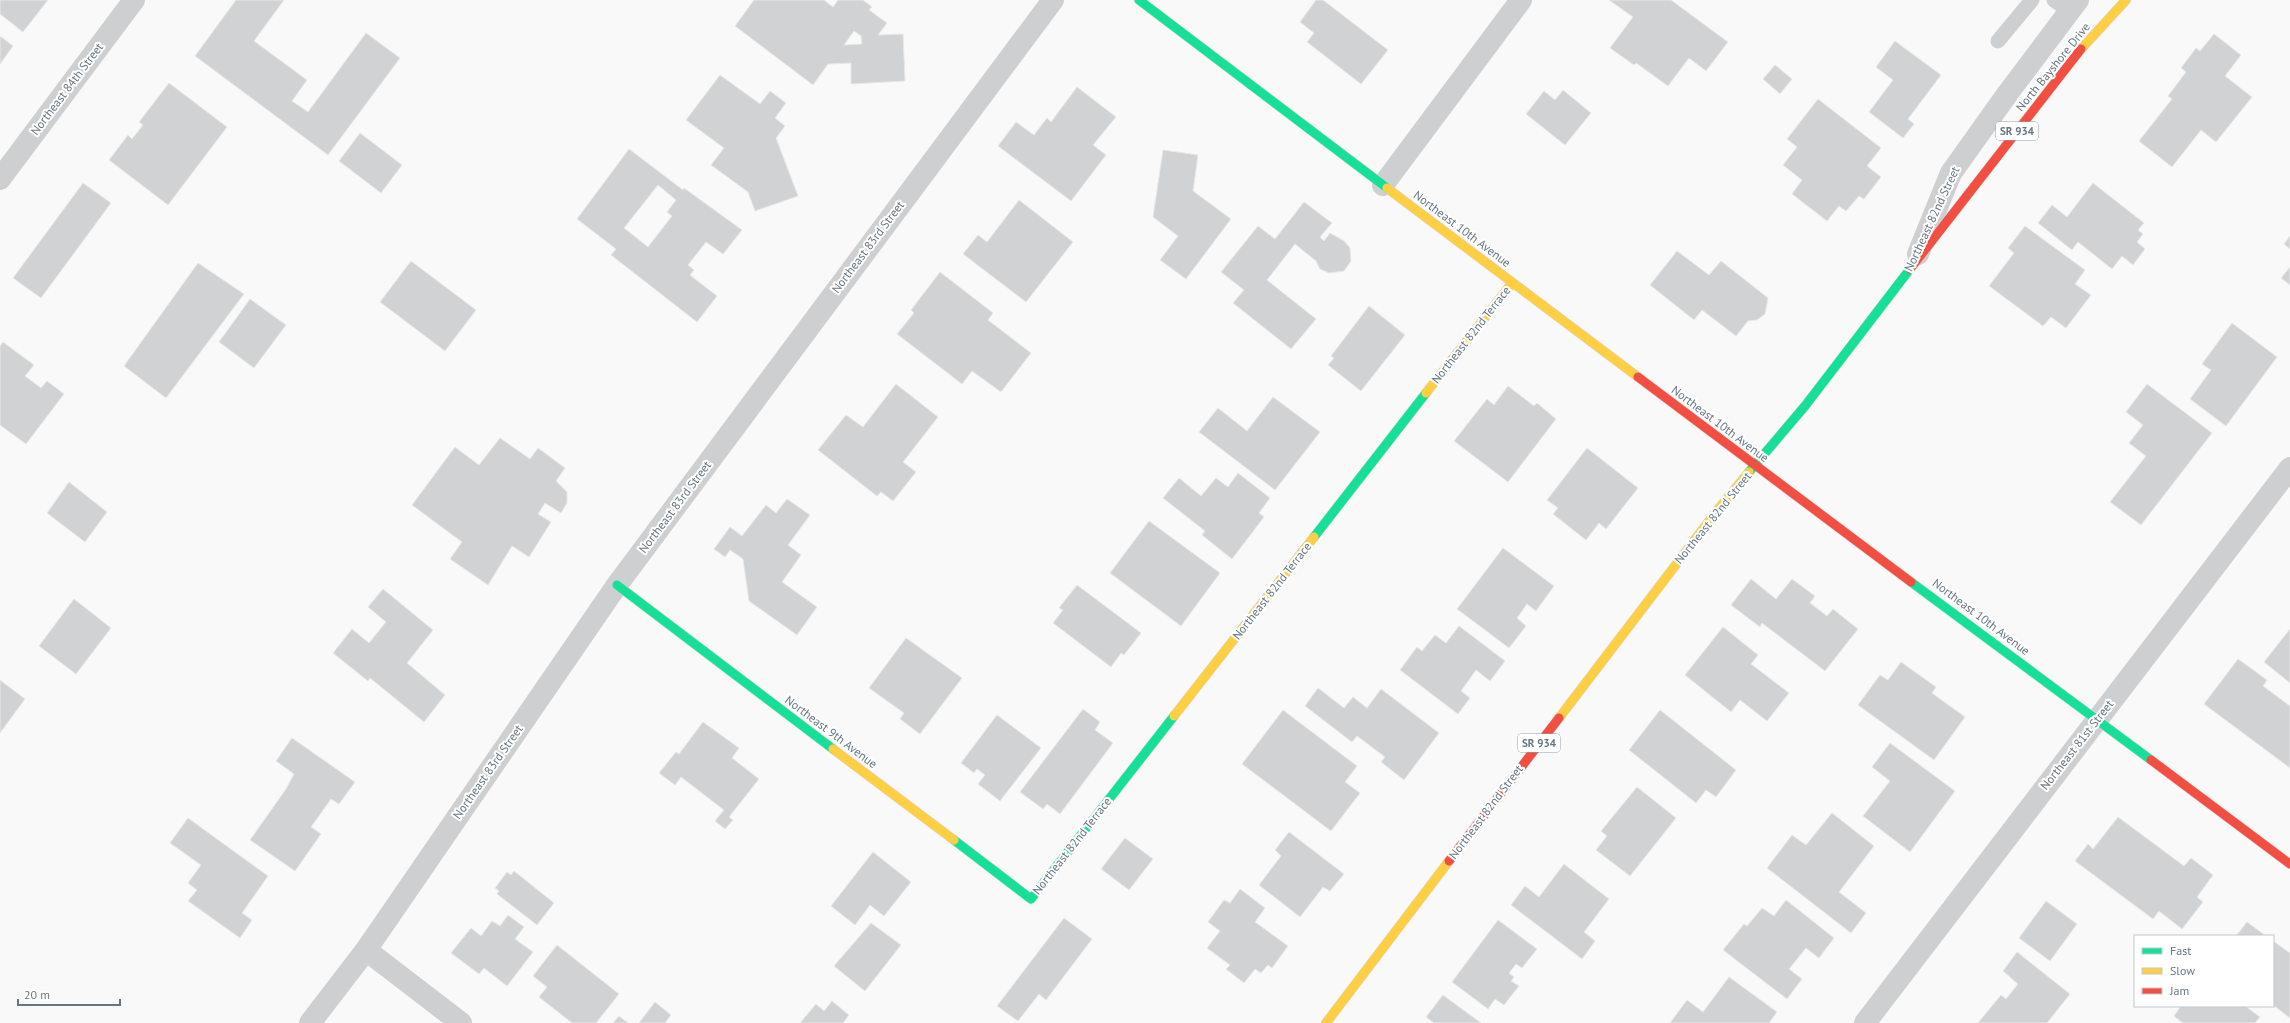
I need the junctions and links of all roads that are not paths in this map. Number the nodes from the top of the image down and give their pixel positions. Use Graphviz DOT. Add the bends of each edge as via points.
graph roads {
  1 [pos="134,0"];
  2 [pos="1052,0"];
  3 [pos="1139,0"];
  4 [pos="1522,0"];
  5 [pos="2032,0"];
  6 [pos="2126,0"];
  7 [pos="2067,4"];
  8 [pos="1998,41"];
  9 [pos="0,179"];
  10 [pos="1383,185"];
  11 [pos="1913,267"];
  12 [pos="1512,283"];
  13 [pos="1755,465"];
  14 [pos="2290,468"];
  15 [pos="617,585"];
  16 [pos="2097,718"];
  17 [pos="2289,861"];
  18 [pos="1031,899"];
  19 [pos="366,950"];
  20 [pos="310,1023"];
  21 [pos="461,1023"];
  22 [pos="1326,1023"];
  23 [pos="1865,1023"];
  1 -- 9 [label="street, Northeast 84th Street"];
  2 -- 15 [label="street, Northeast 83rd Street"];
  3 -- 10 [label="street, Northeast 10th Avenue"];
  4 -- 10 [label="street"];
  5 -- 8 [label="lane"];
  6 -- 11 [label="street, North Bayshore Drive / SR 934" via="2085,44"];
  7 -- 11 [label="street, Northeast 82nd Street" via="1951,173"];
  10 -- 12 [label="street, Northeast 10th Avenue"];
  11 -- 13 [label="street, Northeast 82nd Street / SR 934" via="1806,406"];
  12 -- 13 [label="street, Northeast 10th Avenue"];
  12 -- 18 [label="street, Northeast 82nd Terrace"];
  13 -- 16 [label="street, Northeast 10th Avenue"];
  13 -- 22 [label="street, Northeast 82nd Street / SR 934" via="1716,512"];
  14 -- 16 [label="street, Northeast 81st Street"];
  15 -- 18 [label="street, Northeast 9th Avenue"];
  15 -- 19 [label="street, Northeast 83rd Street"];
  16 -- 17 [label="street, Northeast 10th Avenue"];
  16 -- 23 [label="street, Northeast 81st Street"];
  19 -- 20 [label="street, Northeast 83rd Street"];
  19 -- 21 [label="street"];
}
